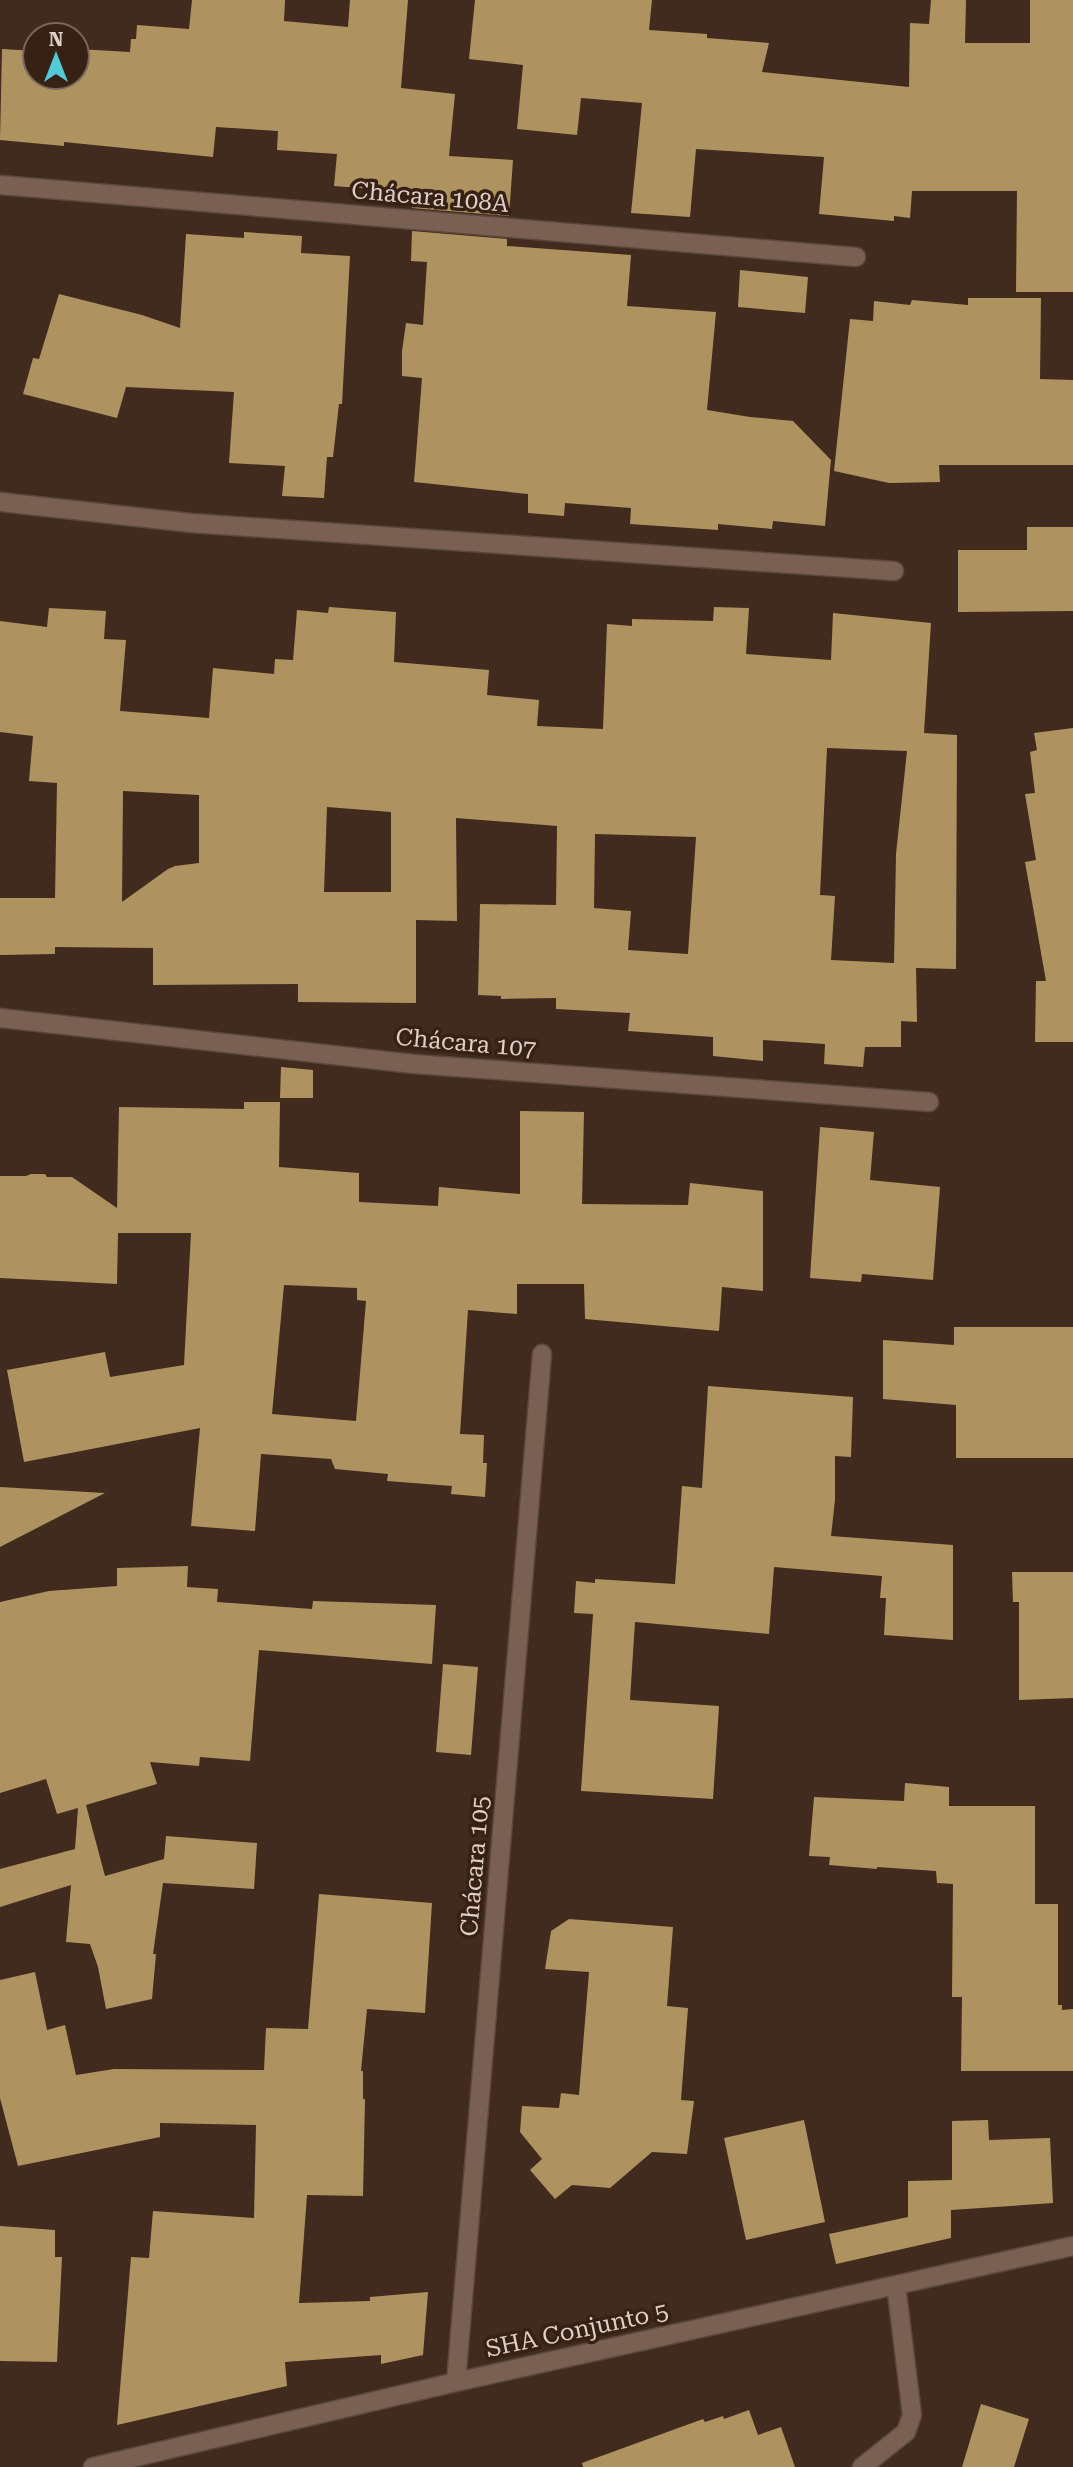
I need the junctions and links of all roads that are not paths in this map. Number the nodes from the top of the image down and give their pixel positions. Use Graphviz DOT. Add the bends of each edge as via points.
graph roads {
  1 [pos="0,185"];
  2 [pos="856,257"];
  3 [pos="0,502"];
  4 [pos="894,571"];
  5 [pos="0,1018"];
  6 [pos="929,1102"];
  7 [pos="542,1354"];
  8 [pos="1073,2245"];
  9 [pos="896,2284"];
  10 [pos="456,2382"];
  11 [pos="93,2467"];
  12 [pos="862,2467"];
  1 -- 2 [label="street, Chácara 108A"];
  3 -- 4 [label="street" via="191,523"];
  5 -- 6 [label="street, Chácara 107" via="414,1064"];
  7 -- 10 [label="street, Chácara 105"];
  8 -- 9 [label="street, SHA Conjunto 5"];
  9 -- 10 [label="street, SHA Conjunto 5"];
  9 -- 12 [label="street" via="912,2415 906,2432"];
  10 -- 11 [label="street, SHA Conjunto 5"];
}
